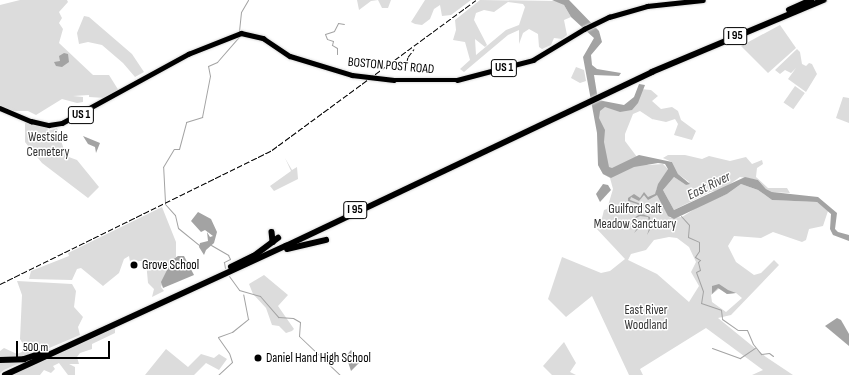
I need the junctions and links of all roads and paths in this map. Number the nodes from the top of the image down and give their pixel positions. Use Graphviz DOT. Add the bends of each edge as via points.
graph roads {
  1 [pos="703,0"];
  2 [pos="811,0"];
  3 [pos="815,0"];
  4 [pos="823,0"];
  5 [pos="781,14"];
  6 [pos="646,73"];
  7 [pos="590,99"];
  8 [pos="0,108"];
  9 [pos="272,232"];
  10 [pos="278,238"];
  11 [pos="326,240"];
  12 [pos="273,242"];
  13 [pos="253,262"];
  14 [pos="218,274"];
  15 [pos="119,321"];
  16 [pos="111,324"];
  17 [pos="50,351"];
  18 [pos="0,360"];
  19 [pos="0,374"];
  20 [pos="5,375"];
  1 -- 8 [label="main road, BOSTON POST ROAD / US 1" via="646,6 592,24 530,61 446,81 350,75 289,56 263,38 240,33 188,54 62,124 31,122"];
  2 -- 5 [label="highway"];
  3 -- 5 [label="highway, I 95"];
  4 -- 6 [label="highway, I 95"];
  5 -- 6 [label="highway, I 95"];
  6 -- 7 [label="highway, I 95"];
  7 -- 13 [label="highway, I 95"];
  7 -- 14 [label="highway, I 95"];
  9 -- 12 [label="highway"];
  10 -- 12 [label="highway"];
  11 -- 13 [label="highway" via="283,250"];
  12 -- 14 [label="highway" via="254,256"];
  13 -- 15 [label="highway, I 95"];
  14 -- 15 [label="highway, I 95"];
  15 -- 16 [label="highway, I 95"];
  16 -- 17 [label="highway, I 95"];
  16 -- 20 [label="highway, I 95"];
  17 -- 18 [label="highway" via="24,359"];
  17 -- 19 [label="highway, I 95"];
}
